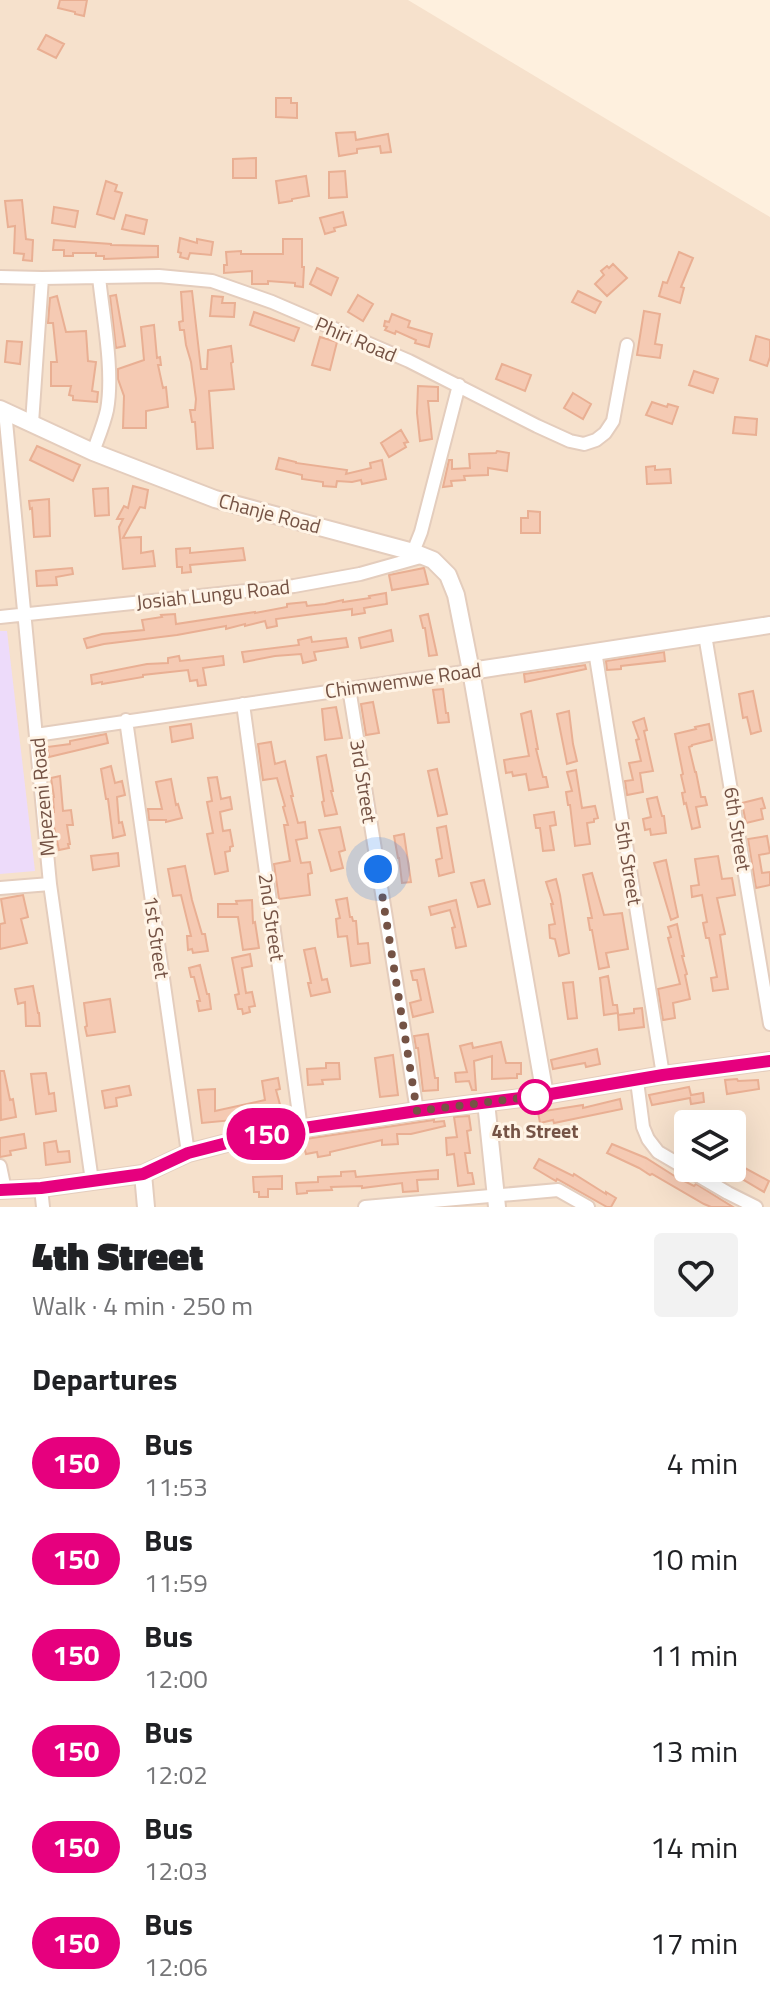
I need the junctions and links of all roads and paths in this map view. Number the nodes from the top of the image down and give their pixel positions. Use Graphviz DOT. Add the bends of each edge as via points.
graph roads {
  1 [pos="0,277"];
  2 [pos="99,277"];
  3 [pos="42,278"];
  4 [pos="627,345"];
  5 [pos="459,385"];
  6 [pos="2,410"];
  7 [pos="32,423"];
  8 [pos="93,452"];
  9 [pos="418,554"];
  10 [pos="25,615"];
  11 [pos="0,617"];
  12 [pos="770,625"];
  13 [pos="705,635"];
  14 [pos="595,651"];
  15 [pos="471,671"];
  16 [pos="349,688"];
  17 [pos="243,704"];
  18 [pos="126,720"];
  19 [pos="36,735"];
  20 [pos="50,884"];
  21 [pos="0,888"];
  22 [pos="770,1024"];
  23 [pos="770,1062"];
  24 [pos="663,1075"];
  25 [pos="637,1081"];
  26 [pos="545,1095"];
  27 [pos="486,1102"];
  28 [pos="417,1111"];
  29 [pos="301,1129"];
  30 [pos="188,1153"];
  31 [pos="0,1166"];
  32 [pos="143,1174"];
  33 [pos="92,1181"];
  34 [pos="41,1188"];
  35 [pos="2,1190"];
  36 [pos="496,1201"];
  37 [pos="43,1207"];
  38 [pos="146,1207"];
  39 [pos="365,1207"];
  40 [pos="588,1207"];
  41 [pos="756,1207"];
  1 -- 3 [label="street, Phiri Road"];
  2 -- 3 [label="street, Phiri Road"];
  2 -- 5 [label="street, Phiri Road" via="212,281"];
  2 -- 8 [label="street" via="108,397"];
  3 -- 7 [label="street"];
  4 -- 5 [label="street, Phiri Road" via="613,421 590,443 570,441"];
  5 -- 9 [label="street"];
  6 -- 7 [label="street, Chanje Road"];
  6 -- 10 [label="street, Mpezeni Road"];
  7 -- 8 [label="street, Chanje Road"];
  8 -- 9 [label="street, Chanje Road" via="215,499"];
  9 -- 10 [label="street, Josiah Lungu Road" via="360,574 294,586"];
  9 -- 15 [label="street, Chanje Road" via="448,575"];
  10 -- 11 [label="street, Josiah Lungu Road"];
  10 -- 19 [label="street, Mpezeni Road"];
  12 -- 13 [label="street, Chimwemwe Road"];
  13 -- 14 [label="street, Chimwemwe Road"];
  13 -- 22 [label="street, 6th Street"];
  14 -- 15 [label="street, Chimwemwe Road"];
  14 -- 24 [label="street, 5th Street"];
  15 -- 16 [label="street, Chimwemwe Road"];
  15 -- 26 [label="street"];
  16 -- 17 [label="street, Chimwemwe Road"];
  16 -- 28 [label="street, 3rd Street"];
  17 -- 18 [label="street, Chimwemwe Road"];
  17 -- 29 [label="street, 2nd Street"];
  18 -- 19 [label="street, Chimwemwe Road"];
  18 -- 30 [label="street, 1st Street"];
  19 -- 20 [label="street, Mpezeni Road"];
  20 -- 21 [label="street"];
  20 -- 33 [label="street, Mpezeni Road"];
  23 -- 24 [label="street"];
  24 -- 25 [label="street"];
  25 -- 26 [label="street"];
  25 -- 41 [label="street" via="643,1127 658,1152"];
  26 -- 27 [label="street"];
  27 -- 28 [label="street"];
  27 -- 36 [label="street"];
  28 -- 29 [label="street"];
  29 -- 30 [label="street"];
  30 -- 32 [label="street"];
  31 -- 35 [label="street"];
  32 -- 33 [label="street"];
  32 -- 38 [label="street"];
  33 -- 34 [label="street"];
  34 -- 35 [label="street"];
  34 -- 37 [label="street"];
  36 -- 39 [label="street"];
  36 -- 40 [label="street" via="558,1190"];
}
